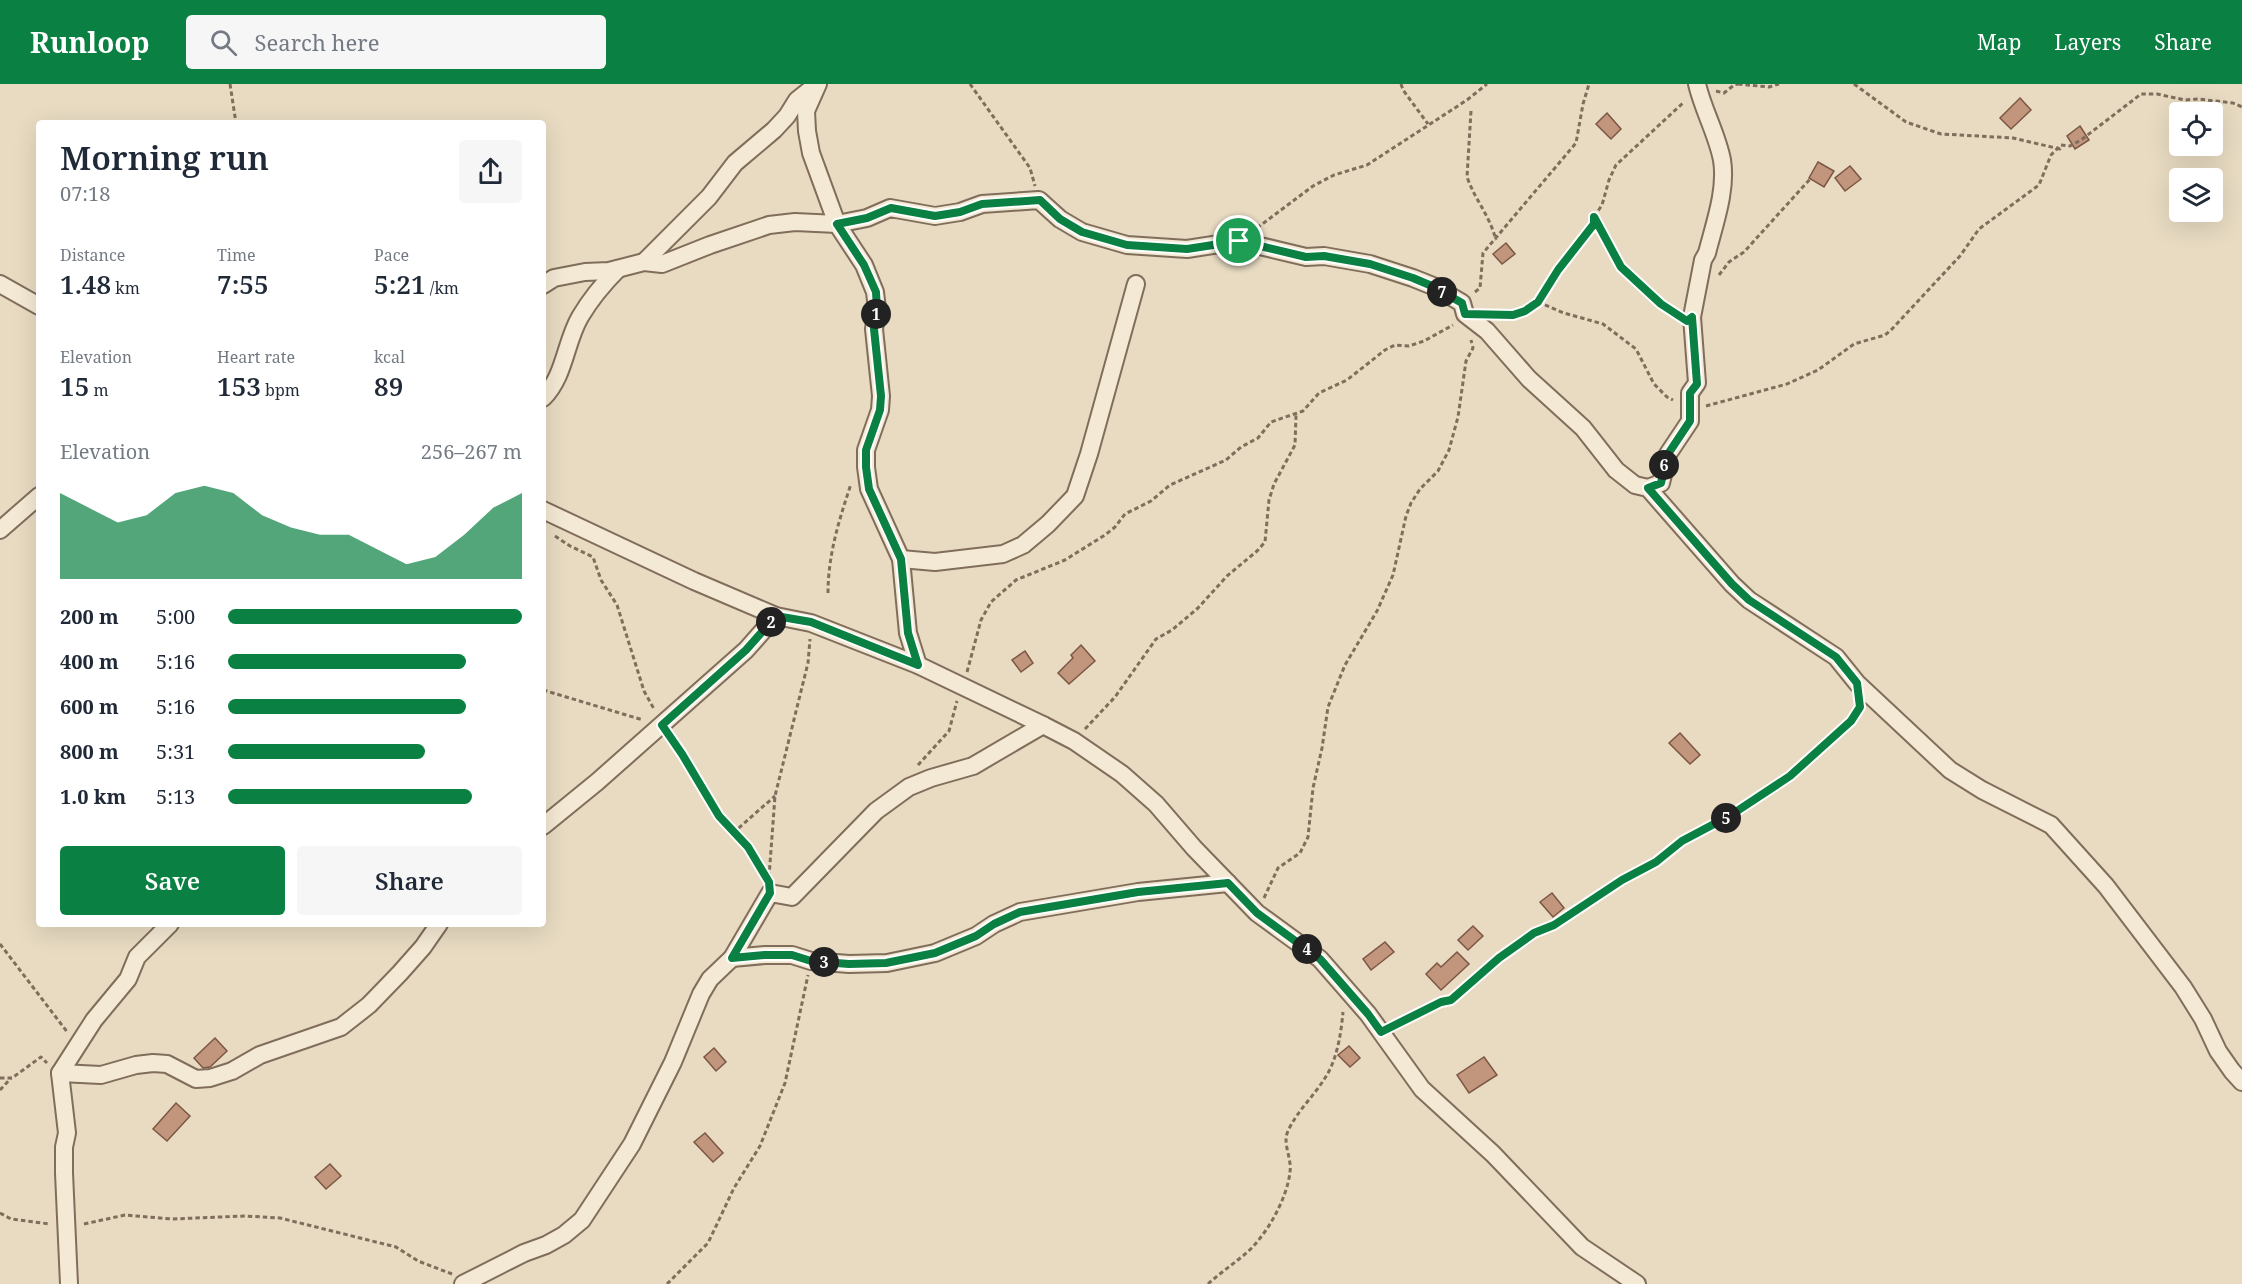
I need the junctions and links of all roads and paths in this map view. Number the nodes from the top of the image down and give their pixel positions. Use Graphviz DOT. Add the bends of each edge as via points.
graph roads {
  1 [pos="230,84"];
  2 [pos="818,84"];
  3 [pos="970,84"];
  4 [pos="1401,84"];
  5 [pos="1487,84"];
  6 [pos="1589,84"];
  7 [pos="1738,84"];
  8 [pos="1779,84"];
  9 [pos="1854,84"];
  10 [pos="1697,86"];
  11 [pos="2242,107"];
  12 [pos="1471,111"];
  13 [pos="236,120"];
  14 [pos="1428,124"];
  15 [pos="2061,145"];
  16 [pos="1811,178"];
  17 [pos="1040,200"];
  18 [pos="1594,217"];
  19 [pos="837,224"];
  20 [pos="1496,240"];
  21 [pos="1239,241"];
  22 [pos="644,262"];
  23 [pos="618,269"];
  24 [pos="546,283"];
  25 [pos="1136,284"];
  26 [pos="0,285"];
  27 [pos="1697,289"];
  28 [pos="1538,302"];
  29 [pos="36,304"];
  30 [pos="1464,313"];
  31 [pos="1692,317"];
  32 [pos="1690,393"];
  33 [pos="546,394"];
  34 [pos="1296,414"];
  35 [pos="852,480"];
  36 [pos="1648,488"];
  37 [pos="36,499"];
  38 [pos="546,511"];
  39 [pos="0,530"];
  40 [pos="552,534"];
  41 [pos="901,559"];
  42 [pos="828,593"];
  43 [pos="776,616"];
  44 [pos="811,622"];
  45 [pos="918,665"];
  46 [pos="1857,683"];
  47 [pos="962,686"];
  48 [pos="546,691"];
  49 [pos="662,725"];
  50 [pos="1043,725"];
  51 [pos="1074,741"];
  52 [pos="917,766"];
  53 [pos="775,796"];
  54 [pos="546,823"];
  55 [pos="734,833"];
  56 [pos="1228,883"];
  57 [pos="1257,913"];
  58 [pos="167,927"];
  59 [pos="437,927"];
  60 [pos="0,944"];
  61 [pos="732,958"];
  62 [pos="811,961"];
  63 [pos="1346,988"];
  64 [pos="1381,1032"];
  65 [pos="76,1045"];
  66 [pos="60,1073"];
  67 [pos="0,1078"];
  68 [pos="12,1078"];
  69 [pos="2242,1082"];
  70 [pos="0,1090"];
  71 [pos="0,1213"];
  72 [pos="66,1223"];
  73 [pos="469,1280"];
  74 [pos="69,1284"];
  75 [pos="667,1284"];
  76 [pos="1208,1284"];
  77 [pos="1637,1284"];
  1 -- 13 [label="path"];
  2 -- 19 [label="street" via="806,111 807,131"];
  2 -- 22 [label="street" via="735,163 709,197"];
  3 -- 17 [label="path" via="1030,168"];
  4 -- 14 [label="path"];
  5 -- 14 [label="path"];
  6 -- 20 [label="path" via="1575,143"];
  7 -- 8 [label="path"];
  7 -- 10 [label="path" via="1724,93"];
  9 -- 15 [label="path" via="1906,122 1941,134 2013,138 2060,150"];
  10 -- 18 [label="path" via="1676,111 1616,165"];
  10 -- 27 [label="street" via="1722,162 1722,180"];
  11 -- 15 [label="path" via="2140,94 2081,140 2070,146"];
  12 -- 20 [label="path" via="1467,177"];
  14 -- 21 [label="path" via="1367,165 1313,186"];
  15 -- 32 [label="path" via="2051,155 2039,185 1979,229 1960,256 1891,330 1854,345 1818,370 1774,388 1709,407"];
  16 -- 27 [label="path" via="1744,252 1714,280"];
  17 -- 19 [label="street" via="982,204 935,216 891,208"];
  17 -- 21 [label="street" via="1082,232 1127,245 1187,249"];
  18 -- 28 [label="path" via="1594,224"];
  18 -- 31 [label="path" via="1621,267 1670,311 1687,321"];
  19 -- 22 [label="street" via="769,225 662,264"];
  19 -- 41 [label="street" via="864,265 876,292 874,329 881,396 866,450 866,467 869,489"];
  20 -- 30 [label="path" via="1483,253 1480,288"];
  21 -- 30 [label="street" via="1306,257 1370,264 1432,286"];
  22 -- 23 [label="street"];
  23 -- 24 [label="street" via="554,278"];
  23 -- 33 [label="street" via="580,318 554,384"];
  25 -- 41 [label="street" via="1075,496 1023,545 1002,554 935,562"];
  26 -- 29 [label="street"];
  27 -- 31 [label="street"];
  28 -- 30 [label="path" via="1513,315"];
  28 -- 32 [label="path" via="1603,324 1636,349 1654,384 1666,397 1688,403"];
  30 -- 34 [label="path" via="1424,341 1385,350 1347,380 1319,393"];
  30 -- 36 [label="street" via="1487,331 1529,379 1583,428 1616,470 1635,485"];
  30 -- 57 [label="path" via="1473,348 1466,361 1449,450 1438,471 1411,503 1392,575 1377,611 1345,664 1328,707 1308,837 1300,853 1278,868"];
  31 -- 32 [label="street" via="1697,384"];
  32 -- 36 [label="street" via="1690,421 1668,454 1661,483"];
  34 -- 47 [label="path" via="1271,422 1258,438 1226,460 1170,485 1065,560 1016,580 991,602 981,620"];
  34 -- 51 [label="path" via="1295,445 1274,484 1264,542 1198,608 1156,639 1115,697"];
  35 -- 42 [label="path" via="836,529"];
  36 -- 46 [label="street" via="1749,600 1836,657"];
  37 -- 39 [label="street"];
  38 -- 43 [label="street"];
  40 -- 49 [label="path" via="593,557 601,580 618,605 644,691"];
  41 -- 45 [label="street" via="908,633"];
  43 -- 44 [label="street"];
  43 -- 49 [label="street" via="746,650"];
  44 -- 45 [label="street"];
  44 -- 53 [label="path" via="808,663"];
  45 -- 47 [label="street"];
  46 -- 64 [label="path" via="1860,707 1851,721 1790,776 1554,925 1534,933 1451,1000"];
  46 -- 69 [label="street" via="1950,770 2050,825 2076,850 2183,987 2218,1051"];
  47 -- 50 [label="street"];
  47 -- 52 [label="path" via="949,731"];
  48 -- 49 [label="path"];
  49 -- 54 [label="street"];
  49 -- 55 [label="path" via="719,816"];
  50 -- 51 [label="street"];
  50 -- 61 [label="street" via="973,766 909,787 877,810 792,897 770,893"];
  51 -- 56 [label="street" via="1122,774 1156,804"];
  53 -- 55 [label="path"];
  53 -- 55 [label="path" via="769,882 748,847"];
  56 -- 57 [label="street"];
  56 -- 62 [label="street" via="1138,892 1020,912 935,953 896,961"];
  57 -- 63 [label="street" via="1320,959"];
  58 -- 65 [label="street" via="137,957 128,979"];
  59 -- 66 [label="street" via="400,974 341,1027 260,1055 232,1071 196,1079 167,1064 153,1063 101,1075"];
  60 -- 65 [label="path"];
  61 -- 62 [label="street" via="792,955"];
  61 -- 73 [label="street" via="701,994 632,1144 582,1220 546,1245"];
  62 -- 75 [label="path" via="785,1083 760,1146 734,1188 708,1243"];
  63 -- 64 [label="street"];
  63 -- 76 [label="path" via="1341,1036 1326,1077 1287,1133 1291,1171 1283,1203 1246,1254"];
  64 -- 77 [label="street" via="1422,1089 1493,1154 1582,1247"];
  65 -- 66 [label="street"];
  66 -- 68 [label="path" via="41,1057"];
  66 -- 72 [label="street" via="68,1132 64,1147"];
  67 -- 68 [label="path"];
  68 -- 70 [label="path"];
  71 -- 72 [label="path" via="11,1219"];
  72 -- 73 [label="path" via="87,1225 125,1215 172,1219 280,1218 396,1247 418,1261"];
  72 -- 74 [label="street"];
}
